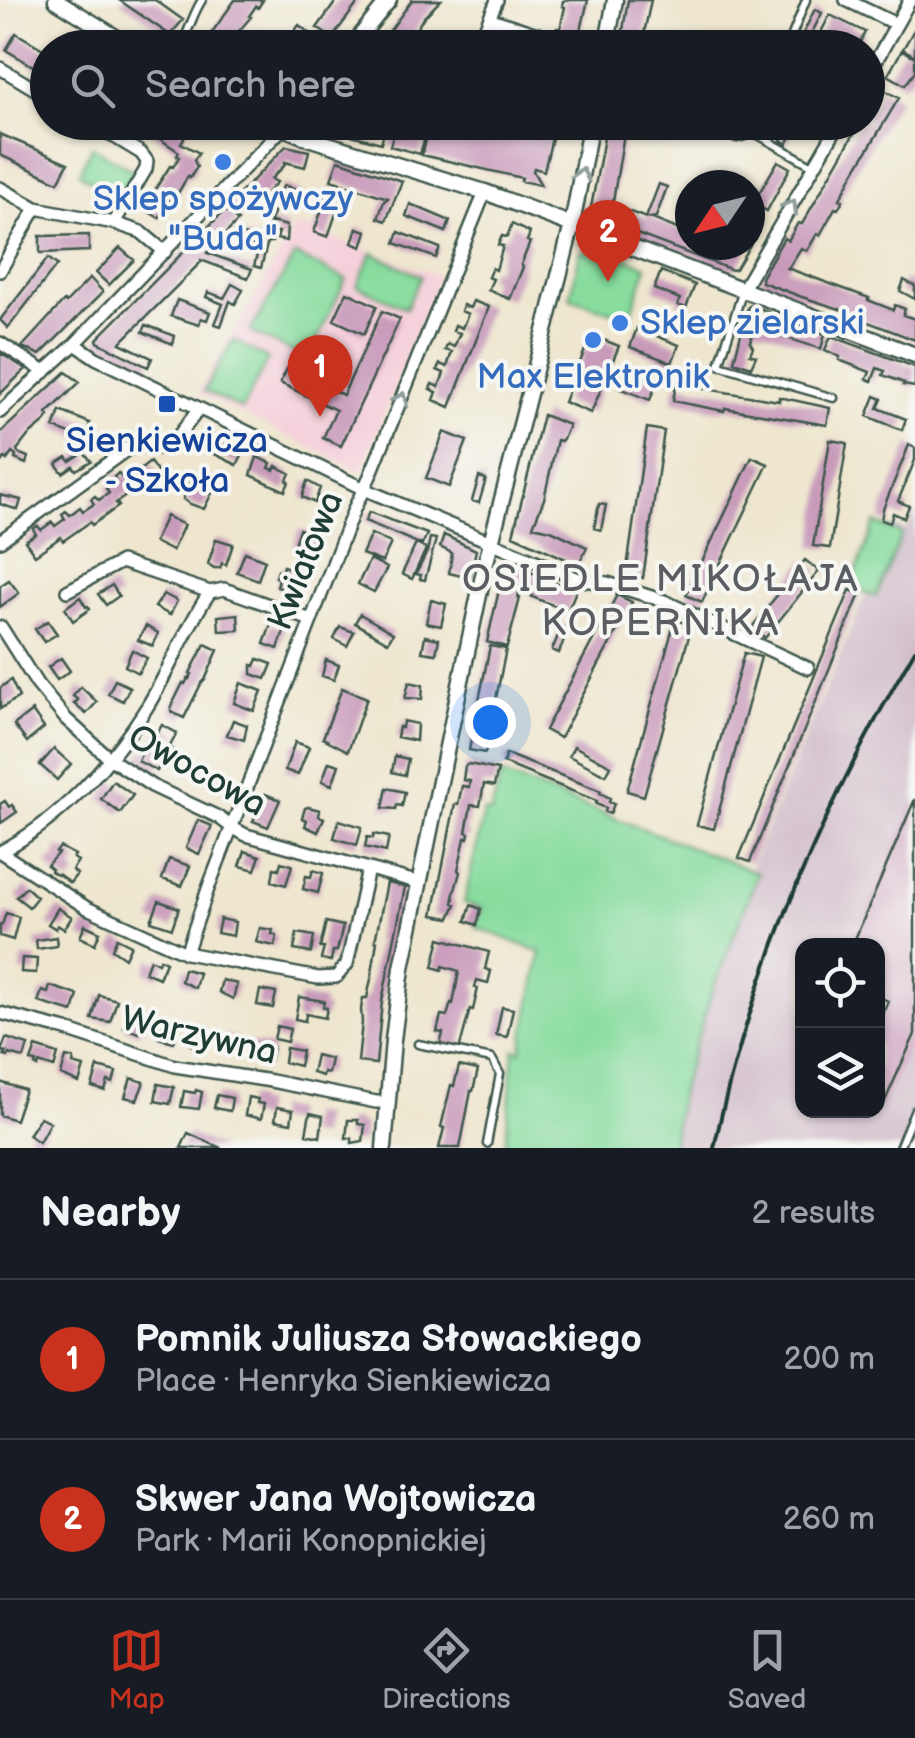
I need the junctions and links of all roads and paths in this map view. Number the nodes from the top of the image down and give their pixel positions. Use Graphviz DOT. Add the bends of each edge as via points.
graph roads {
  1 [pos="56,0"];
  2 [pos="202,0"];
  3 [pos="389,0"];
  4 [pos="496,0"];
  5 [pos="615,0"];
  6 [pos="806,0"];
  7 [pos="846,0"];
  8 [pos="910,0"];
  9 [pos="490,18"];
  10 [pos="896,24"];
  11 [pos="104,30"];
  12 [pos="187,30"];
  13 [pos="364,30"];
  14 [pos="484,30"];
  15 [pos="526,30"];
  16 [pos="609,30"];
  17 [pos="794,30"];
  18 [pos="885,44"];
  19 [pos="0,68"];
  20 [pos="30,86"];
  21 [pos="120,140"];
  22 [pos="266,140"];
  23 [pos="326,140"];
  24 [pos="588,140"];
  25 [pos="773,140"];
  26 [pos="830,140"];
  27 [pos="814,167"];
  28 [pos="0,188"];
  29 [pos="485,192"];
  30 [pos="36,208"];
  31 [pos="114,223"];
  32 [pos="572,225"];
  33 [pos="165,252"];
  34 [pos="0,272"];
  35 [pos="743,289"];
  36 [pos="0,344"];
  37 [pos="74,344"];
  38 [pos="915,355"];
  39 [pos="45,372"];
  40 [pos="834,398"];
  41 [pos="198,408"];
  42 [pos="0,412"];
  43 [pos="364,489"];
  44 [pos="0,541"];
  45 [pos="492,542"];
  46 [pos="66,592"];
  47 [pos="210,592"];
  48 [pos="311,620"];
  49 [pos="1,627"];
  50 [pos="808,668"];
  51 [pos="109,758"];
  52 [pos="233,828"];
  53 [pos="0,852"];
  54 [pos="368,869"];
  55 [pos="420,883"];
  56 [pos="186,953"];
  57 [pos="0,1012"];
  58 [pos="418,1044"];
  59 [pos="388,1102"];
  60 [pos="915,1109"];
  61 [pos="487,1144"];
  62 [pos="384,1148"];
  63 [pos="898,1148"];
  1 -- 11 [label="street"];
  2 -- 12 [label="lane"];
  3 -- 13 [label="street"];
  4 -- 9 [label="street"];
  5 -- 16 [label="street"];
  6 -- 17 [label="lane"];
  7 -- 10 [label="street"];
  8 -- 10 [label="street"];
  9 -- 14 [label="street"];
  9 -- 15 [label="street"];
  10 -- 18 [label="street"];
  19 -- 20 [label="street"];
  21 -- 31 [label="street" via="147,161"];
  22 -- 33 [label="street"];
  23 -- 29 [label="street"];
  32 -- 24 [label="street, one-way"];
  25 -- 27 [label="lane"];
  26 -- 27 [label="street"];
  35 -- 27 [label="street, one-way"];
  28 -- 30 [label="street"];
  29 -- 32 [label="street"];
  43 -- 29 [label="street, Kwiatowa, one-way"];
  30 -- 31 [label="street"];
  30 -- 34 [label="street"];
  31 -- 33 [label="street" via="141,232"];
  32 -- 35 [label="street"];
  32 -- 45 [label="street"];
  33 -- 37 [label="street"];
  35 -- 38 [label="street"];
  35 -- 40 [label="lane" via="719,365"];
  36 -- 39 [label="street"];
  37 -- 39 [label="street"];
  37 -- 41 [label="street"];
  39 -- 42 [label="street"];
  41 -- 43 [label="street"];
  41 -- 44 [label="street" via="174,443 136,443"];
  43 -- 45 [label="street"];
  43 -- 48 [label="street, Kwiatowa"];
  45 -- 50 [label="street" via="581,580 664,600"];
  45 -- 55 [label="street"];
  46 -- 47 [label="street" via="121,562"];
  47 -- 48 [label="street" via="224,589"];
  47 -- 51 [label="street" via="148,705"];
  48 -- 52 [label="street, Kwiatowa"];
  49 -- 51 [label="street, Owocowa" via="36,684"];
  51 -- 52 [label="street, Owocowa"];
  51 -- 53 [label="street" via="47,822"];
  52 -- 54 [label="street, Owocowa"];
  52 -- 56 [label="street, Kwiatowa"];
  53 -- 56 [label="street" via="87,908"];
  54 -- 55 [label="street, Owocowa"];
  54 -- 56 [label="street" via="348,964 336,978"];
  55 -- 59 [label="street" via="400,984"];
  57 -- 59 [label="street, Warzywna" via="175,1066"];
  58 -- 61 [label="lane" via="492,1059 500,1074"];
  59 -- 62 [label="street"];
  60 -- 63 [label="lane"];
}
